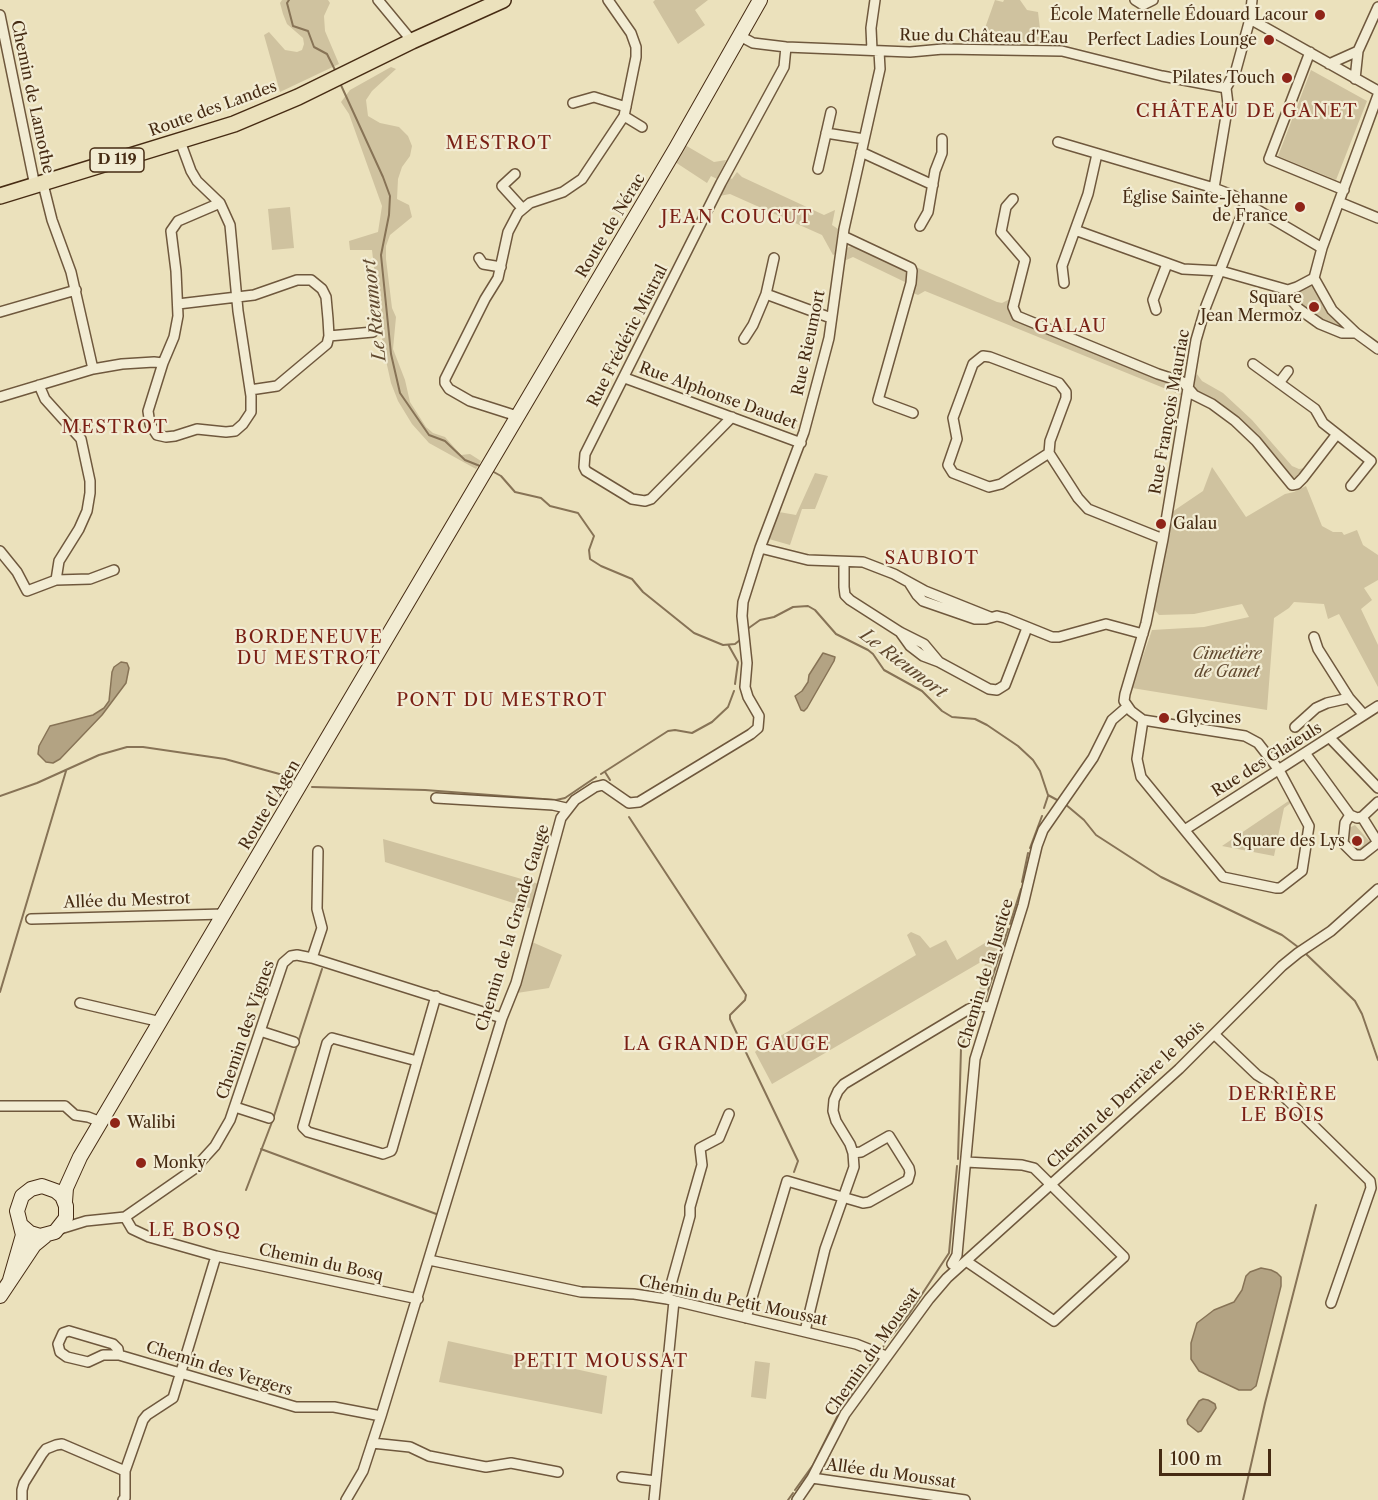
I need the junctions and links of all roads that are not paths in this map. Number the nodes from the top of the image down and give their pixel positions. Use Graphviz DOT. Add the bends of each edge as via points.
graph roads {
  1 [pos="378,0"];
  2 [pos="503,0"];
  3 [pos="608,0"];
  4 [pos="760,0"];
  5 [pos="875,0"];
  6 [pos="1135,0"];
  7 [pos="1154,0"];
  8 [pos="1252,0"];
  9 [pos="1378,7"];
  10 [pos="0,15"];
  11 [pos="1250,20"];
  12 [pos="740,36"];
  13 [pos="412,41"];
  14 [pos="786,47"];
  15 [pos="875,51"];
  16 [pos="1358,51"];
  17 [pos="1310,52"];
  18 [pos="1329,63"];
  19 [pos="1355,78"];
  20 [pos="1226,88"];
  21 [pos="1378,93"];
  22 [pos="573,103"];
  23 [pos="625,112"];
  24 [pos="831,112"];
  25 [pos="642,127"];
  26 [pos="826,133"];
  27 [pos="864,139"];
  28 [pos="942,139"];
  29 [pos="180,141"];
  30 [pos="1058,142"];
  31 [pos="861,152"];
  32 [pos="1097,154"];
  33 [pos="818,169"];
  34 [pos="515,174"];
  35 [pos="39,185"];
  36 [pos="933,185"];
  37 [pos="1214,188"];
  38 [pos="1344,190"];
  39 [pos="0,196"];
  40 [pos="1013,199"];
  41 [pos="1339,202"];
  42 [pos="220,203"];
  43 [pos="1246,204"];
  44 [pos="522,208"];
  45 [pos="1377,214"];
  46 [pos="920,226"];
  47 [pos="1075,230"];
  48 [pos="843,236"];
  49 [pos="1322,248"];
  50 [pos="479,258"];
  51 [pos="774,258"];
  52 [pos="1167,264"];
  53 [pos="501,267"];
  54 [pos="1221,271"];
  55 [pos="1314,278"];
  56 [pos="1064,283"];
  57 [pos="76,290"];
  58 [pos="1288,290"];
  59 [pos="766,294"];
  60 [pos="238,297"];
  61 [pos="178,304"];
  62 [pos="1156,310"];
  63 [pos="0,312"];
  64 [pos="831,318"];
  65 [pos="373,332"];
  66 [pos="1356,333"];
  67 [pos="329,336"];
  68 [pos="744,339"];
  69 [pos="1378,349"];
  70 [pos="163,363"];
  71 [pos="1253,364"];
  72 [pos="93,369"];
  73 [pos="1288,371"];
  74 [pos="625,378"];
  75 [pos="1279,383"];
  76 [pos="39,385"];
  77 [pos="1188,387"];
  78 [pos="250,390"];
  79 [pos="0,397"];
  80 [pos="913,413"];
  81 [pos="517,416"];
  82 [pos="732,417"];
  83 [pos="1337,434"];
  84 [pos="801,443"];
  85 [pos="1049,453"];
  86 [pos="486,468"];
  87 [pos="1351,486"];
  88 [pos="1163,539"];
  89 [pos="760,548"];
  90 [pos="0,551"];
  91 [pos="844,562"];
  92 [pos="114,570"];
  93 [pos="56,580"];
  94 [pos="1027,628"];
  95 [pos="744,634"];
  96 [pos="1143,634"];
  97 [pos="1314,637"];
  98 [pos="1350,698"];
  99 [pos="1126,704"];
  100 [pos="1378,706"];
  101 [pos="1364,715"];
  102 [pos="1143,720"];
  103 [pos="1295,727"];
  104 [pos="1330,738"];
  105 [pos="1305,753"];
  106 [pos="1279,770"];
  107 [pos="1378,788"];
  108 [pos="436,798"];
  109 [pos="1061,801"];
  110 [pos="1378,802"];
  111 [pos="566,808"];
  112 [pos="1350,814"];
  113 [pos="1362,817"];
  114 [pos="1186,829"];
  115 [pos="318,850"];
  116 [pos="1378,889"];
  117 [pos="224,914"];
  118 [pos="31,919"];
  119 [pos="312,958"];
  120 [pos="436,996"];
  121 [pos="80,1003"];
  122 [pos="991,1007"];
  123 [pos="502,1018"];
  124 [pos="161,1022"];
  125 [pos="260,1031"];
  126 [pos="1214,1034"];
  127 [pos="294,1042"];
  128 [pos="417,1060"];
  129 [pos="0,1106"];
  130 [pos="235,1107"];
  131 [pos="729,1114"];
  132 [pos="269,1118"];
  133 [pos="101,1122"];
  134 [pos="853,1153"];
  135 [pos="80,1157"];
  136 [pos="966,1162"];
  137 [pos="42,1186"];
  138 [pos="1050,1186"];
  139 [pos="843,1198"];
  140 [pos="66,1204"];
  141 [pos="125,1217"];
  142 [pos="86,1221"];
  143 [pos="22,1226"];
  144 [pos="60,1229"];
  145 [pos="45,1236"];
  146 [pos="216,1256"];
  147 [pos="429,1260"];
  148 [pos="966,1261"];
  149 [pos="952,1264"];
  150 [pos="10,1280"];
  151 [pos="0,1296"];
  152 [pos="418,1299"];
  153 [pos="670,1300"];
  154 [pos="1331,1303"];
  155 [pos="746,1318"];
  156 [pos="805,1331"];
  157 [pos="120,1355"];
  158 [pos="886,1356"];
  159 [pos="180,1374"];
  160 [pos="381,1416"];
  161 [pos="372,1443"];
  162 [pos="125,1471"];
  163 [pos="558,1472"];
  164 [pos="622,1477"];
  165 [pos="812,1478"];
  166 [pos="656,1481"];
  167 [pos="126,1499"];
  168 [pos="22,1500"];
  169 [pos="346,1500"];
  170 [pos="654,1500"];
  171 [pos="797,1500"];
  172 [pos="965,1500"];
  1 -- 13 [label="street"];
  2 -- 13 [label="main road, D 119"];
  3 -- 23 [label="street" via="636,47"];
  4 -- 12 [label="main road, Route de Nérac"];
  5 -- 15 [label="street, Rue Rieumort" via="871,28"];
  6 -- 7 [label="street" via="1143,5"];
  8 -- 11 [label="street"];
  9 -- 16 [label="street"];
  10 -- 35 [label="street, Chemin de Lamothe"];
  11 -- 17 [label="street"];
  11 -- 20 [label="street" via="1236,70"];
  12 -- 14 [label="street, Rue du Château d'Eau" via="753,43"];
  12 -- 81 [label="main road, Route de Nérac"];
  13 -- 29 [label="main road, Route des Landes / D 119" via="234,124"];
  14 -- 15 [label="street, Rue du Château d'Eau"];
  14 -- 74 [label="street, Rue Frédéric Mistral" via="784,67 720,183"];
  15 -- 20 [label="street, Rue du Château d'Eau" via="1062,51"];
  15 -- 27 [label="street, Rue Rieumort" via="879,69"];
  16 -- 18 [label="street"];
  16 -- 19 [label="street"];
  17 -- 18 [label="street"];
  17 -- 38 [label="street" via="1269,159"];
  18 -- 19 [label="street"];
  19 -- 21 [label="street"];
  20 -- 37 [label="street" via="1228,104"];
  21 -- 38 [label="street"];
  22 -- 23 [label="street" via="594,97"];
  23 -- 25 [label="street"];
  23 -- 44 [label="street" via="582,179 570,189"];
  24 -- 26 [label="street"];
  26 -- 27 [label="street"];
  26 -- 33 [label="street"];
  27 -- 31 [label="street, Rue Rieumort"];
  28 -- 36 [label="street"];
  29 -- 35 [label="main road, Route des Landes / D 119"];
  29 -- 42 [label="street" via="197,181"];
  30 -- 32 [label="street"];
  31 -- 36 [label="street"];
  31 -- 48 [label="street, Rue Rieumort"];
  32 -- 37 [label="street"];
  32 -- 47 [label="street"];
  34 -- 44 [label="street" via="502,186"];
  35 -- 39 [label="main road, Route des Landes / D 119"];
  35 -- 57 [label="street, Chemin de Lamothe"];
  36 -- 46 [label="street" via="928,212"];
  37 -- 43 [label="street"];
  38 -- 41 [label="street"];
  40 -- 77 [label="street" via="1006,207 1001,232 1025,260 1013,307 1015,313"];
  41 -- 45 [label="street"];
  41 -- 49 [label="street"];
  42 -- 60 [label="street" via="230,225"];
  42 -- 61 [label="street" via="178,222 171,231"];
  43 -- 49 [label="street"];
  43 -- 54 [label="street, Rue François Mauriac"];
  44 -- 53 [label="street" via="508,232"];
  47 -- 52 [label="street"];
  47 -- 56 [label="street" via="1062,266"];
  48 -- 64 [label="street, Rue Rieumort"];
  48 -- 80 [label="street" via="911,268 911,283 878,400"];
  49 -- 55 [label="street"];
  50 -- 53 [label="street" via="483,264"];
  51 -- 59 [label="street"];
  52 -- 54 [label="street" via="1189,271"];
  52 -- 62 [label="street" via="1153,300"];
  53 -- 81 [label="street" via="445,383 470,401"];
  54 -- 58 [label="street"];
  54 -- 77 [label="street, Rue François Mauriac" via="1201,323"];
  55 -- 58 [label="street"];
  55 -- 66 [label="street" via="1329,305"];
  57 -- 63 [label="street"];
  57 -- 72 [label="street, Chemin de Lamothe"];
  58 -- 66 [label="street" via="1294,304 1320,324 1341,333"];
  59 -- 64 [label="street"];
  59 -- 68 [label="street"];
  60 -- 61 [label="street"];
  60 -- 67 [label="street" via="261,294 291,281 311,280 324,293"];
  60 -- 78 [label="street"];
  61 -- 70 [label="street" via="174,337"];
  64 -- 84 [label="street, Rue Rieumort"];
  65 -- 67 [label="street"];
  66 -- 69 [label="street"];
  67 -- 78 [label="street" via="327,344 283,383"];
  70 -- 72 [label="street"];
  70 -- 78 [label="street" via="148,411 157,435 166,437 197,429 234,431 251,412"];
  71 -- 75 [label="street"];
  72 -- 76 [label="street"];
  73 -- 75 [label="street"];
  74 -- 82 [label="street, Rue Alphonse Daudet"];
  74 -- 82 [label="street, Rue Frédéric Mistral" via="583,464 586,471 632,500 645,501 657,495"];
  75 -- 83 [label="street" via="1315,409 1323,423"];
  76 -- 79 [label="street"];
  76 -- 93 [label="street" via="45,399 81,439 90,481 87,511 59,561"];
  77 -- 83 [label="street" via="1235,421 1292,485 1303,478"];
  77 -- 88 [label="street, Rue François Mauriac"];
  81 -- 86 [label="main road, Route de Nérac"];
  82 -- 84 [label="street, Rue Alphonse Daudet"];
  83 -- 87 [label="street" via="1371,461"];
  84 -- 89 [label="street, Rue Rieumort"];
  85 -- 85 [label="street" via="1066,398 1063,387 990,357 976,360 953,418 957,439 948,461 949,470 993,486"];
  85 -- 88 [label="street" via="1089,509"];
  86 -- 117 [label="main road, Route d'Agen"];
  88 -- 96 [label="street, Rue François Mauriac"];
  89 -- 91 [label="street" via="808,560"];
  89 -- 95 [label="street, Rue Rieumort" via="744,596"];
  90 -- 93 [label="street" via="27,591"];
  91 -- 94 [label="street" via="863,562"];
  91 -- 94 [label="street" via="845,595 924,644 939,662 989,689 1002,688 1006,682"];
  92 -- 93 [label="street" via="90,579"];
  94 -- 96 [label="street" via="1059,637 1110,624"];
  95 -- 111 [label="street, Chemin de la Grande Gauge" via="745,687 759,716 756,730 639,802 629,803 603,785"];
  96 -- 99 [label="street, Rue François Mauriac" via="1125,694"];
  97 -- 98 [label="street" via="1317,649"];
  98 -- 101 [label="street"];
  98 -- 103 [label="street, Rue des Glaïeuls" via="1316,708"];
  99 -- 102 [label="street"];
  99 -- 109 [label="street, Rue François Mauriac"];
  100 -- 101 [label="street, Rue des Glaïeuls"];
  101 -- 104 [label="street, Rue des Glaïeuls"];
  102 -- 106 [label="street" via="1250,738"];
  102 -- 114 [label="street" via="1138,771 1162,805"];
  104 -- 105 [label="street, Rue des Glaïeuls"];
  104 -- 107 [label="street"];
  105 -- 106 [label="street, Rue des Glaïeuls"];
  105 -- 112 [label="street"];
  106 -- 114 [label="street, Rue des Glaïeuls"];
  106 -- 114 [label="street" via="1310,831 1302,870 1280,888 1223,877"];
  108 -- 111 [label="street"];
  109 -- 122 [label="street, Chemin de la Justice" via="1043,830"];
  110 -- 113 [label="street"];
  111 -- 123 [label="street, Chemin de la Grande Gauge" via="516,983"];
  112 -- 113 [label="street"];
  112 -- 113 [label="street" via="1343,843 1355,855 1362,855 1377,841"];
  115 -- 119 [label="street" via="317,909 322,928"];
  116 -- 126 [label="street, Chemin de Derrière le Bois" via="1331,931 1282,966"];
  117 -- 118 [label="street, Allée du Mestrot"];
  117 -- 124 [label="main road, Route d'Agen"];
  119 -- 120 [label="street, Chemin des Vignes"];
  119 -- 125 [label="street, Chemin des Vignes" via="291,956 283,963"];
  120 -- 123 [label="street, Chemin des Vignes"];
  120 -- 128 [label="street"];
  121 -- 124 [label="street"];
  122 -- 134 [label="street" via="969,1009 844,1084 834,1100 833,1111"];
  122 -- 136 [label="street, Chemin de la Justice" via="975,1059"];
  123 -- 147 [label="street, Chemin de la Grande Gauge"];
  124 -- 133 [label="main road, Route d'Agen"];
  125 -- 127 [label="street"];
  125 -- 130 [label="street, Chemin des Vignes"];
  126 -- 138 [label="street, Chemin de Derrière le Bois"];
  126 -- 154 [label="street" via="1370,1181 1371,1188"];
  128 -- 128 [label="street" via="389,1153 370,1151 308,1132 303,1127 327,1043 332,1038"];
  129 -- 133 [label="street" via="65,1106 75,1115"];
  130 -- 132 [label="street"];
  130 -- 141 [label="street, Chemin des Vignes" via="206,1157"];
  131 -- 153 [label="street" via="719,1138 700,1148 702,1165"];
  133 -- 135 [label="main road, Route d'Agen"];
  134 -- 139 [label="street" via="854,1167"];
  134 -- 139 [label="street" via="889,1136 910,1173 908,1180 869,1202"];
  135 -- 137 [label="main road, Route d'Agen" via="57,1180"];
  135 -- 140 [label="main road, Route d'Agen" via="66,1188"];
  136 -- 138 [label="street" via="1028,1166"];
  136 -- 149 [label="street, Chemin de la Justice" via="957,1255"];
  137 -- 140 [label="main road" via="56,1191"];
  137 -- 143 [label="main road" via="31,1189 20,1200 17,1211"];
  138 -- 148 [label="street, Chemin de Derrière le Bois"];
  138 -- 148 [label="street" via="1124,1257 1054,1321"];
  139 -- 155 [label="street" via="787,1181"];
  139 -- 156 [label="street" via="825,1249"];
  140 -- 142 [label="street"];
  140 -- 144 [label="main road" via="66,1218"];
  141 -- 142 [label="street"];
  141 -- 146 [label="street, Chemin du Bosq" via="140,1234"];
  142 -- 144 [label="street"];
  143 -- 145 [label="main road" via="30,1233"];
  143 -- 150 [label="main road"];
  144 -- 145 [label="main road"];
  145 -- 150 [label="main road" via="34,1245"];
  146 -- 152 [label="street, Chemin du Bosq"];
  146 -- 159 [label="street"];
  147 -- 152 [label="street, Chemin de la Grande Gauge"];
  147 -- 153 [label="street, Chemin du Petit Moussat" via="581,1292"];
  148 -- 158 [label="street, Chemin du Moussat" via="938,1288"];
  150 -- 151 [label="main road"];
  152 -- 160 [label="street, Chemin de la Grande Gauge"];
  153 -- 155 [label="street, Chemin du Petit Moussat"];
  153 -- 166 [label="street"];
  155 -- 156 [label="street, Chemin du Petit Moussat"];
  156 -- 158 [label="street, Chemin du Petit Moussat"];
  157 -- 157 [label="street, Chemin des Vergers" via="113,1344 69,1331 63,1334 57,1349 82,1362 103,1355"];
  157 -- 159 [label="street, Chemin des Vergers"];
  158 -- 165 [label="street, Chemin du Moussat" via="845,1414"];
  159 -- 160 [label="street, Chemin des Vergers" via="296,1407 334,1407"];
  159 -- 162 [label="street" via="173,1398 143,1420"];
  160 -- 161 [label="street, Chemin de la Grande Gauge"];
  161 -- 163 [label="street" via="410,1447 429,1456 486,1467 510,1463"];
  161 -- 169 [label="street, Chemin de la Grande Gauge" via="363,1471"];
  162 -- 167 [label="street"];
  162 -- 168 [label="street" via="62,1444 56,1445 46,1449 24,1483"];
  164 -- 166 [label="street"];
  165 -- 171 [label="street, Chemin du Moussat"];
  165 -- 172 [label="street, Allée du Moussat"];
  166 -- 170 [label="street"];
}
